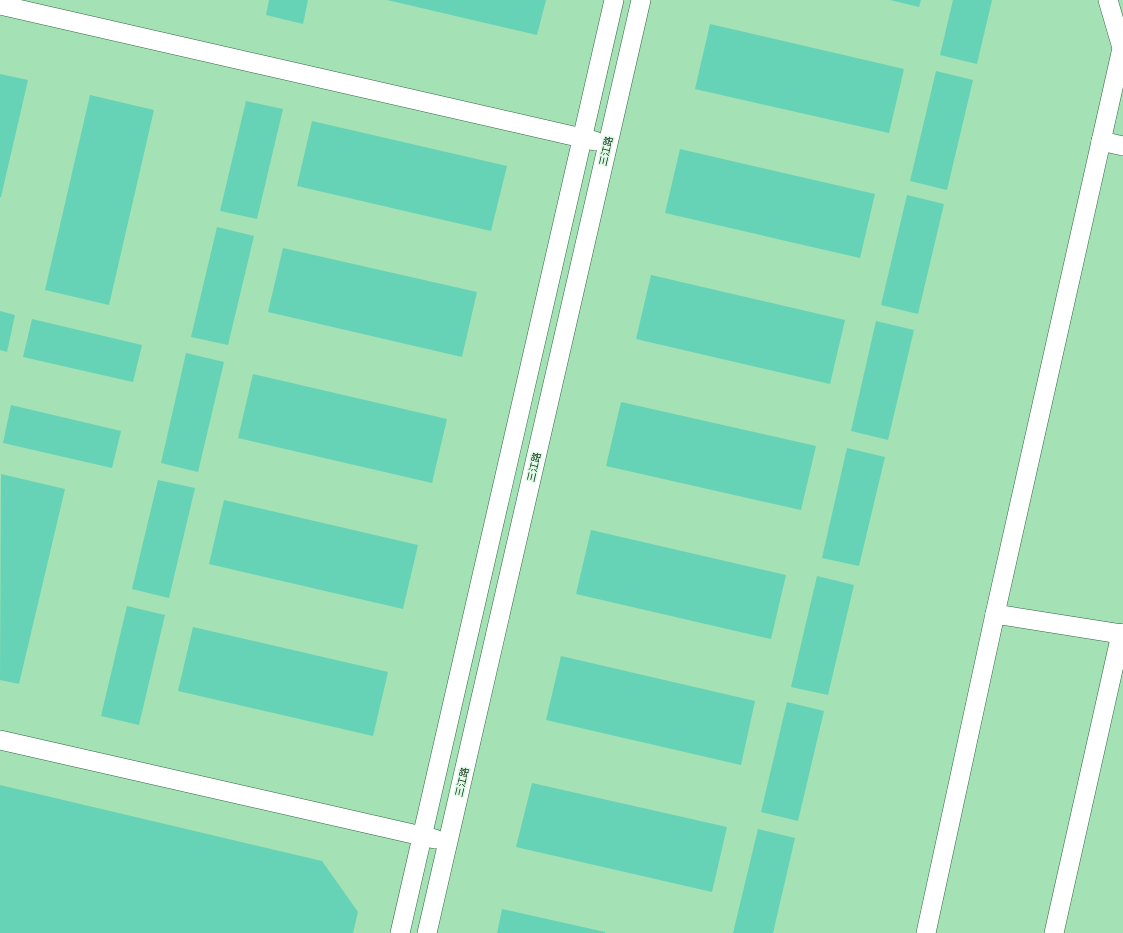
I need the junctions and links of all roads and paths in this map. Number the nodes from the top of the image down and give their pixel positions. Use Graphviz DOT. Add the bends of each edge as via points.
graph roads {
  1 [pos="614,0"];
  2 [pos="641,0"];
  3 [pos="1108,0"];
  4 [pos="0,6"];
  5 [pos="582,138"];
  6 [pos="1101,141"];
  7 [pos="608,144"];
  8 [pos="1123,146"];
  9 [pos="995,614"];
  10 [pos="1122,633"];
  11 [pos="0,740"];
  12 [pos="423,837"];
  13 [pos="448,842"];
  14 [pos="400,933"];
  15 [pos="427,933"];
  16 [pos="926,933"];
  17 [pos="1054,933"];
  1 -- 5 [label="street"];
  2 -- 7 [label="street, 三江路"];
  3 -- 6 [label="street" via="1122,48"];
  4 -- 5 [label="street"];
  5 -- 7 [label="street"];
  5 -- 12 [label="street"];
  6 -- 8 [label="street"];
  6 -- 9 [label="street"];
  7 -- 13 [label="street, 三江路"];
  9 -- 10 [label="street"];
  9 -- 16 [label="street"];
  10 -- 17 [label="street"];
  11 -- 12 [label="street"];
  12 -- 13 [label="street"];
  12 -- 14 [label="street"];
  13 -- 15 [label="street, 三江路"];
}
